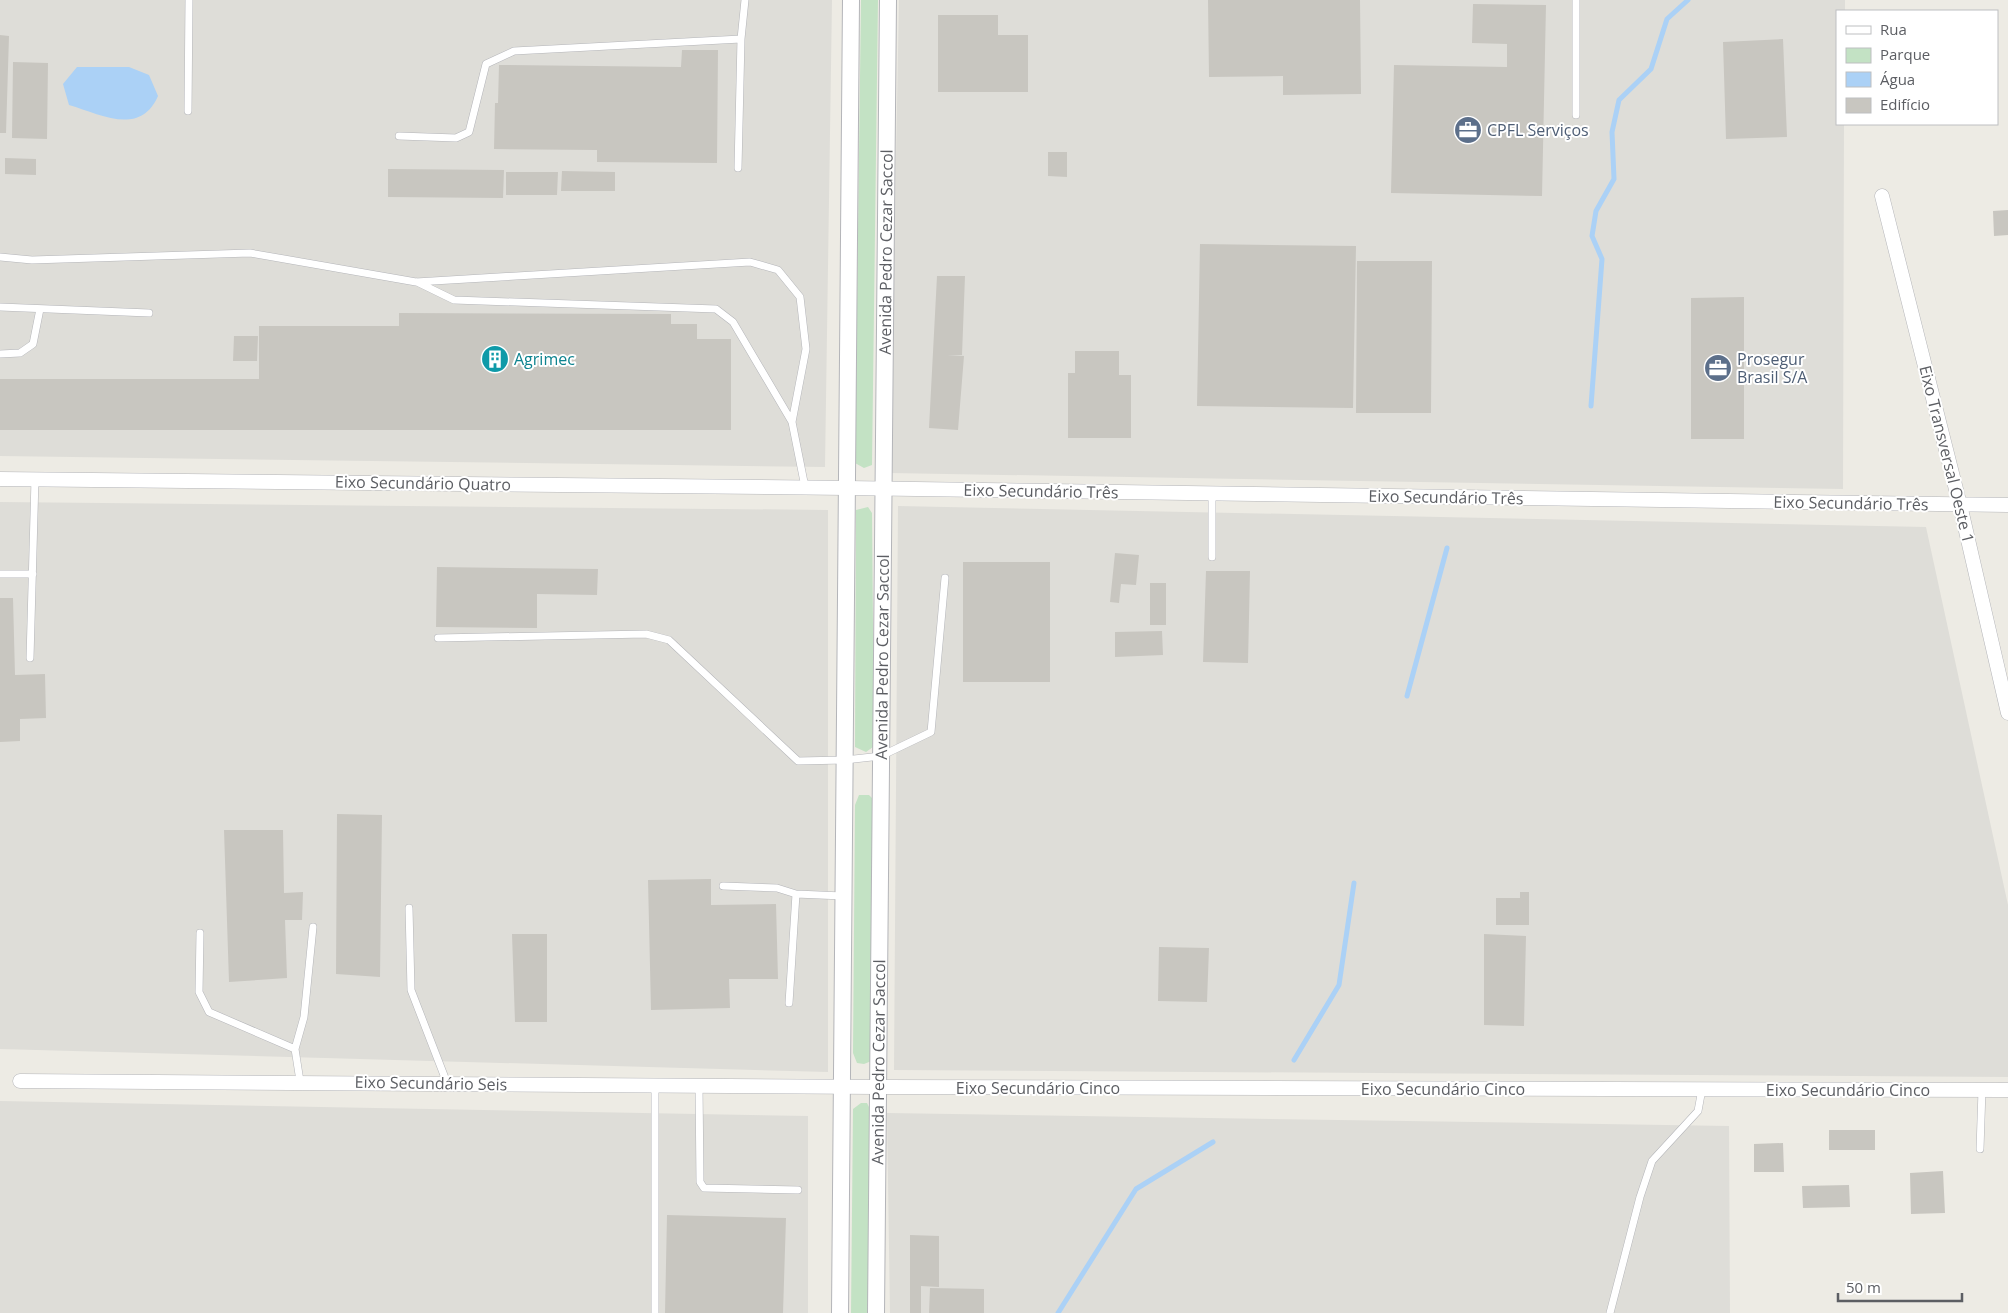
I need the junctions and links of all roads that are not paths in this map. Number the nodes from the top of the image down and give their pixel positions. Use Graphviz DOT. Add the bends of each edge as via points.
graph roads {
  1 [pos="189,0"];
  2 [pos="745,0"];
  3 [pos="851,0"];
  4 [pos="888,0"];
  5 [pos="1576,0"];
  6 [pos="741,39"];
  7 [pos="188,111"];
  8 [pos="1576,116"];
  9 [pos="400,136"];
  10 [pos="738,168"];
  11 [pos="1882,196"];
  12 [pos="0,256"];
  13 [pos="416,282"];
  14 [pos="0,307"];
  15 [pos="40,309"];
  16 [pos="149,313"];
  17 [pos="0,354"];
  18 [pos="792,422"];
  19 [pos="0,479"];
  20 [pos="35,479"];
  21 [pos="805,487"];
  22 [pos="847,488"];
  23 [pos="883,488"];
  24 [pos="1212,493"];
  25 [pos="1960,505"];
  26 [pos="2008,505"];
  27 [pos="1212,557"];
  28 [pos="0,574"];
  29 [pos="33,574"];
  30 [pos="945,578"];
  31 [pos="438,638"];
  32 [pos="30,658"];
  33 [pos="2008,713"];
  34 [pos="881,756"];
  35 [pos="845,760"];
  36 [pos="723,886"];
  37 [pos="796,894"];
  38 [pos="843,896"];
  39 [pos="410,908"];
  40 [pos="313,927"];
  41 [pos="200,933"];
  42 [pos="789,1003"];
  43 [pos="295,1049"];
  44 [pos="20,1081"];
  45 [pos="300,1081"];
  46 [pos="447,1083"];
  47 [pos="655,1085"];
  48 [pos="699,1085"];
  49 [pos="842,1087"];
  50 [pos="878,1087"];
  51 [pos="1702,1089"];
  52 [pos="1982,1090"];
  53 [pos="2008,1090"];
  54 [pos="1980,1149"];
  55 [pos="798,1190"];
  56 [pos="655,1313"];
  57 [pos="840,1313"];
  58 [pos="876,1313"];
  59 [pos="1610,1313"];
  1 -- 7 [label="lane"];
  2 -- 6 [label="lane"];
  3 -- 22 [label="street"];
  4 -- 23 [label="street, Avenida Pedro Cezar Saccol"];
  5 -- 8 [label="lane"];
  6 -- 9 [label="lane" via="514,51 486,64 470,132 456,138"];
  6 -- 10 [label="lane"];
  11 -- 25 [label="street, Eixo Transversal Oeste 1"];
  12 -- 13 [label="lane" via="32,260 250,254"];
  13 -- 18 [label="lane" via="454,300 716,310 733,322"];
  13 -- 18 [label="lane" via="750,262 778,270 800,297 806,349"];
  14 -- 15 [label="lane"];
  15 -- 16 [label="lane"];
  15 -- 17 [label="lane" via="33,344 20,354"];
  18 -- 21 [label="lane"];
  19 -- 20 [label="street, Eixo Secundário Quatro"];
  20 -- 21 [label="street, Eixo Secundário Quatro"];
  20 -- 29 [label="lane"];
  21 -- 22 [label="street, Eixo Secundário Quatro"];
  22 -- 23 [label="street, Eixo Secundário Três"];
  22 -- 35 [label="street"];
  23 -- 24 [label="street, Eixo Secundário Três"];
  23 -- 34 [label="street, Avenida Pedro Cezar Saccol"];
  24 -- 25 [label="street, Eixo Secundário Três"];
  24 -- 27 [label="lane"];
  25 -- 26 [label="street, Eixo Secundário Três"];
  25 -- 33 [label="street, Eixo Transversal Oeste 1"];
  28 -- 29 [label="lane"];
  29 -- 32 [label="lane"];
  30 -- 34 [label="lane" via="931,732"];
  31 -- 35 [label="lane" via="646,634 669,640 798,761"];
  34 -- 35 [label="lane"];
  34 -- 50 [label="street, Avenida Pedro Cezar Saccol"];
  35 -- 38 [label="street"];
  36 -- 37 [label="lane" via="777,888"];
  37 -- 38 [label="lane"];
  37 -- 42 [label="lane"];
  38 -- 49 [label="street"];
  39 -- 46 [label="lane" via="411,990"];
  40 -- 43 [label="lane" via="304,1017"];
  41 -- 43 [label="lane" via="199,992 209,1012"];
  43 -- 45 [label="lane"];
  44 -- 45 [label="street, Eixo Secundário Seis"];
  45 -- 46 [label="street, Eixo Secundário Seis"];
  46 -- 47 [label="street, Eixo Secundário Seis"];
  47 -- 48 [label="street, Eixo Secundário Seis"];
  47 -- 56 [label="lane"];
  48 -- 49 [label="street, Eixo Secundário Seis"];
  48 -- 55 [label="lane" via="700,1182 704,1188"];
  49 -- 50 [label="street, Eixo Secundário Cinco"];
  49 -- 57 [label="street"];
  50 -- 51 [label="street, Eixo Secundário Cinco"];
  50 -- 58 [label="street, Avenida Pedro Cezar Saccol"];
  51 -- 52 [label="street, Eixo Secundário Cinco"];
  51 -- 59 [label="lane" via="1698,1111 1652,1161"];
  52 -- 53 [label="street, Eixo Secundário Cinco"];
  52 -- 54 [label="lane"];
}
